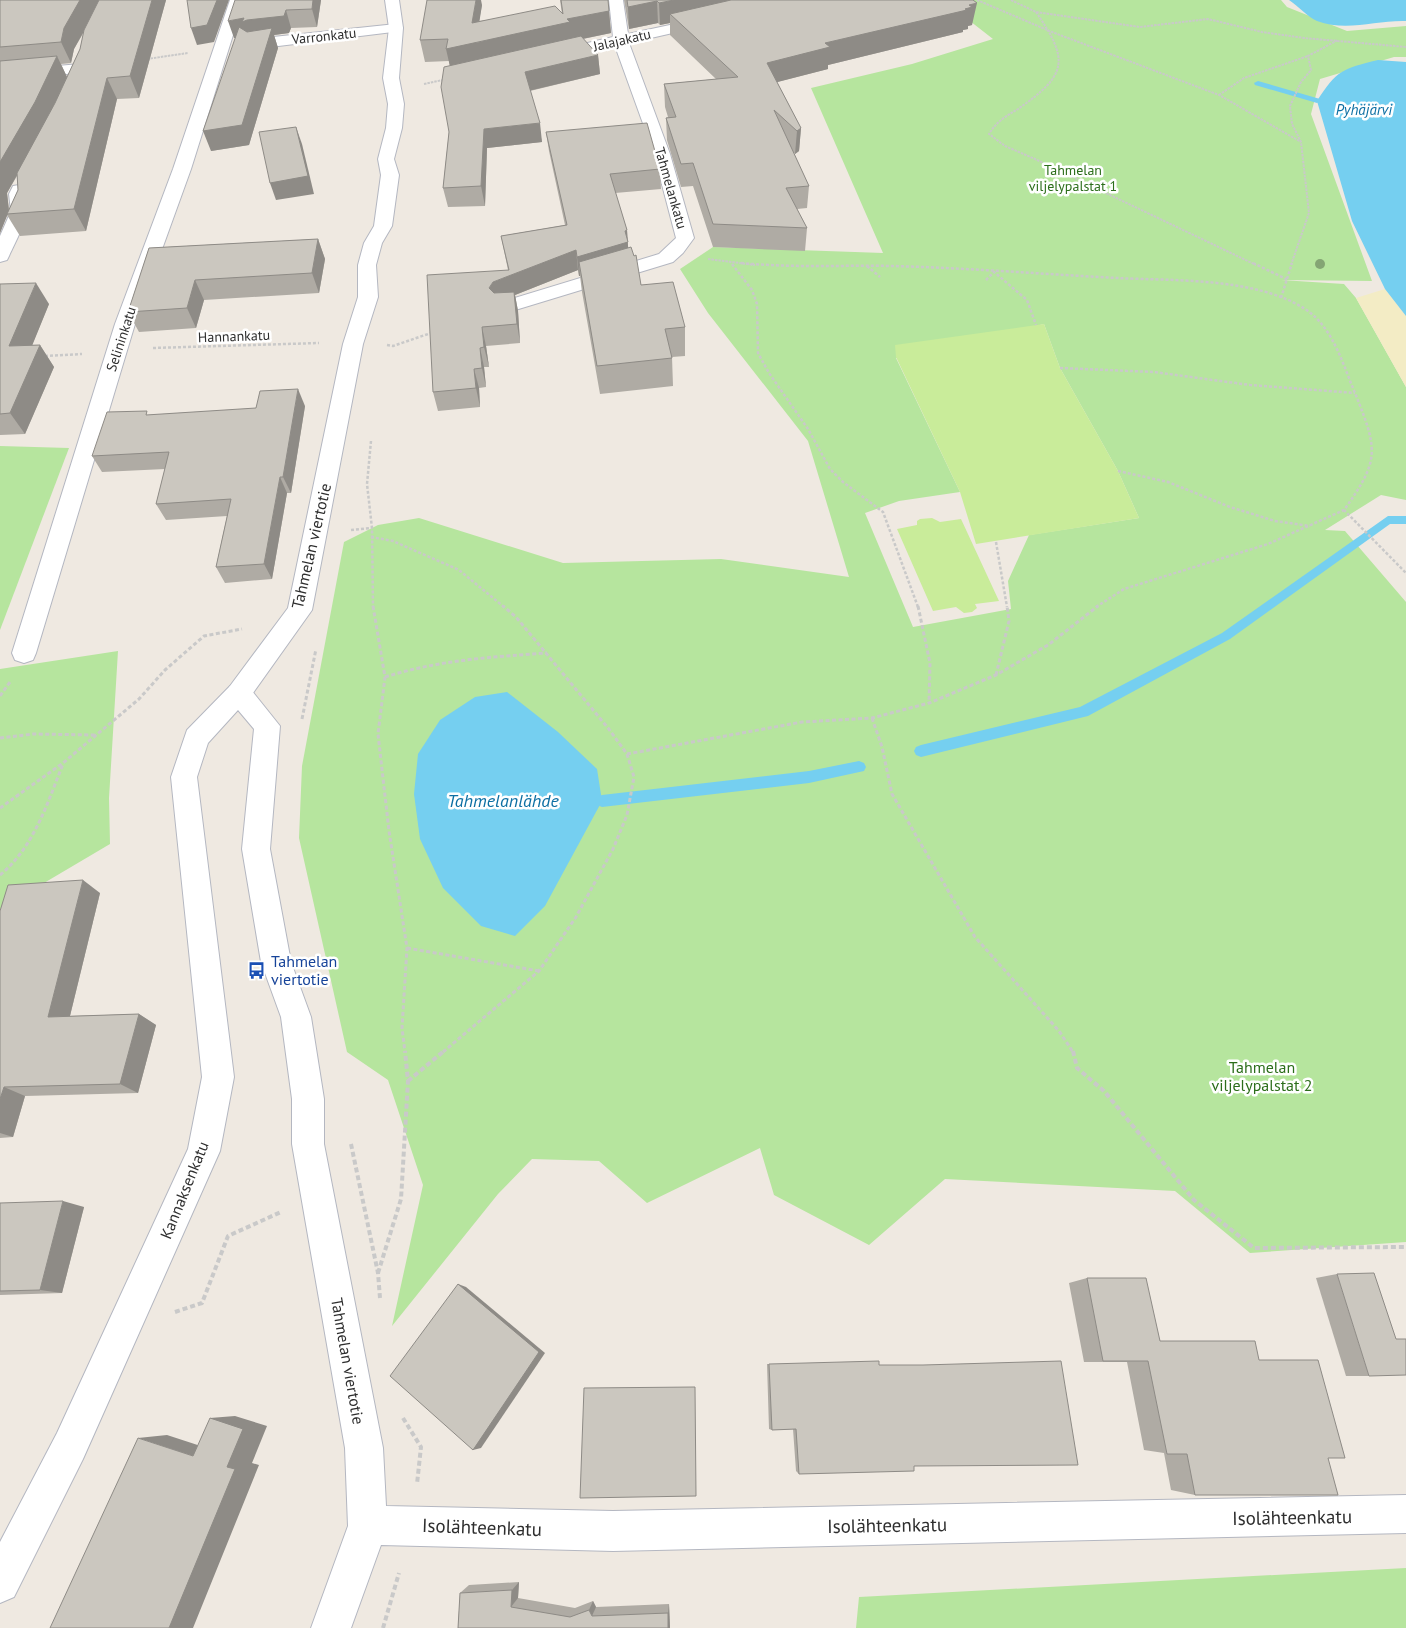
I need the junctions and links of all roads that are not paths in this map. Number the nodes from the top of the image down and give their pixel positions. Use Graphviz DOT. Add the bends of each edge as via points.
graph roads {
  1 [pos="237,0"];
  2 [pos="392,0"];
  3 [pos="616,0"];
  4 [pos="725,17"];
  5 [pos="396,28"];
  6 [pos="621,41"];
  7 [pos="253,44"];
  8 [pos="84,50"];
  9 [pos="537,59"];
  10 [pos="80,69"];
  11 [pos="0,76"];
  12 [pos="74,85"];
  13 [pos="27,177"];
  14 [pos="0,256"];
  15 [pos="505,308"];
  16 [pos="24,653"];
  17 [pos="240,693"];
  18 [pos="1406,1514"];
  19 [pos="368,1526"];
  20 [pos="0,1583"];
  21 [pos="331,1628"];
  1 -- 16 [label="street, Selininkatu" via="125,324"];
  2 -- 5 [label="street, Tahmelan viertotie"];
  3 -- 6 [label="street, Tahmelankatu"];
  4 -- 6 [label="street, Jalajakatu"];
  5 -- 7 [label="street, Varronkatu"];
  5 -- 17 [label="street, Tahmelan viertotie" via="391,78 396,104 386,159 390,175 383,226 373,243 367,265 368,297 352,344 300,610"];
  6 -- 9 [label="street, Jalajakatu"];
  6 -- 15 [label="street, Tahmelankatu" via="662,154 685,238 666,258"];
  8 -- 10 [label="street"];
  10 -- 11 [label="street"];
  10 -- 12 [label="street"];
  13 -- 14 [label="street" via="18,194 20,211"];
  17 -- 19 [label="street, Tahmelan viertotie" via="267,726 256,849 276,962 296,1017 308,1099 308,1144 364,1448"];
  17 -- 20 [label="street, Kannaksenkatu" via="196,738 184,777 218,1077 204,1151 70,1446"];
  18 -- 19 [label="street, Isolähteenkatu" via="613,1531"];
  19 -- 21 [label="street, Tahmelan viertotie"];
}
